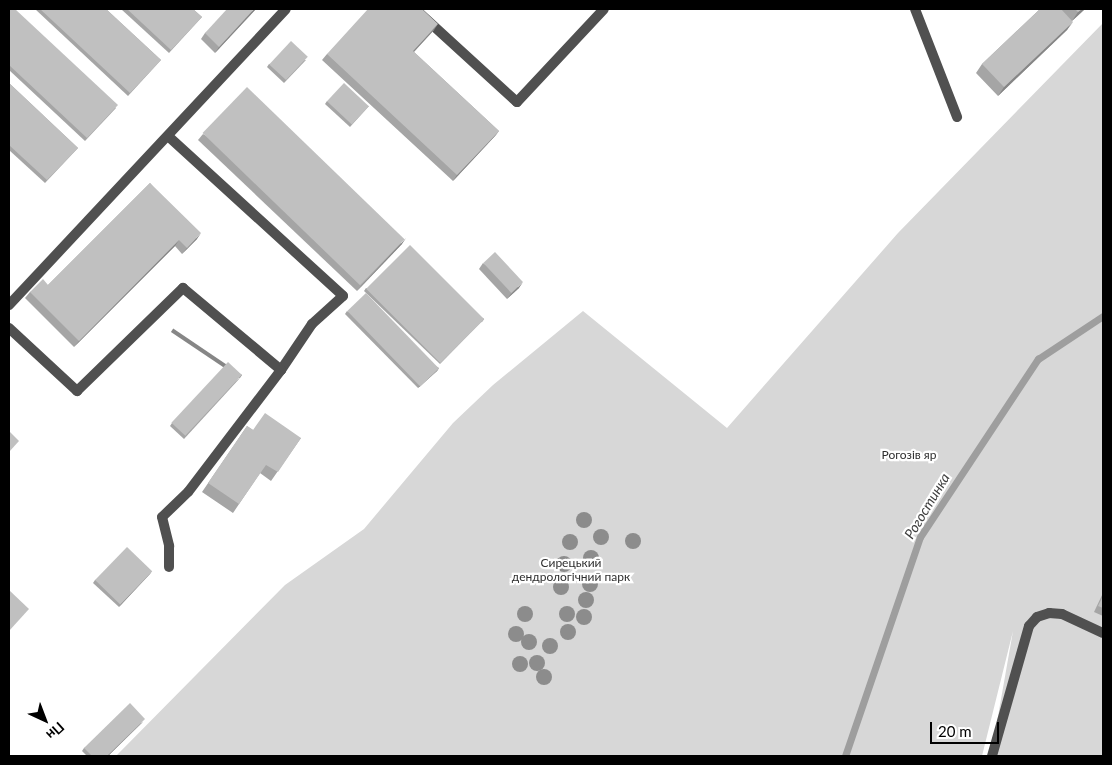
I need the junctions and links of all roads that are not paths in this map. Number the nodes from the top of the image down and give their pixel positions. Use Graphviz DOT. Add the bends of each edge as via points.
graph roads {
  1 [pos="286,9"];
  2 [pos="415,9"];
  3 [pos="604,9"];
  4 [pos="915,9"];
  5 [pos="957,117"];
  6 [pos="168,136"];
  7 [pos="9,305"];
  8 [pos="9,328"];
  9 [pos="281,370"];
  10 [pos="169,567"];
  11 [pos="1103,633"];
  12 [pos="992,756"];
  1 -- 6 [label="lane"];
  2 -- 3 [label="lane" via="517,102"];
  4 -- 5 [label="lane"];
  6 -- 7 [label="lane"];
  6 -- 9 [label="lane" via="343,296 312,324"];
  8 -- 9 [label="lane" via="77,391 183,288"];
  9 -- 10 [label="lane" via="188,492 162,517 170,546"];
  11 -- 12 [label="lane" via="1062,614 1043,615 1029,626"];
}
